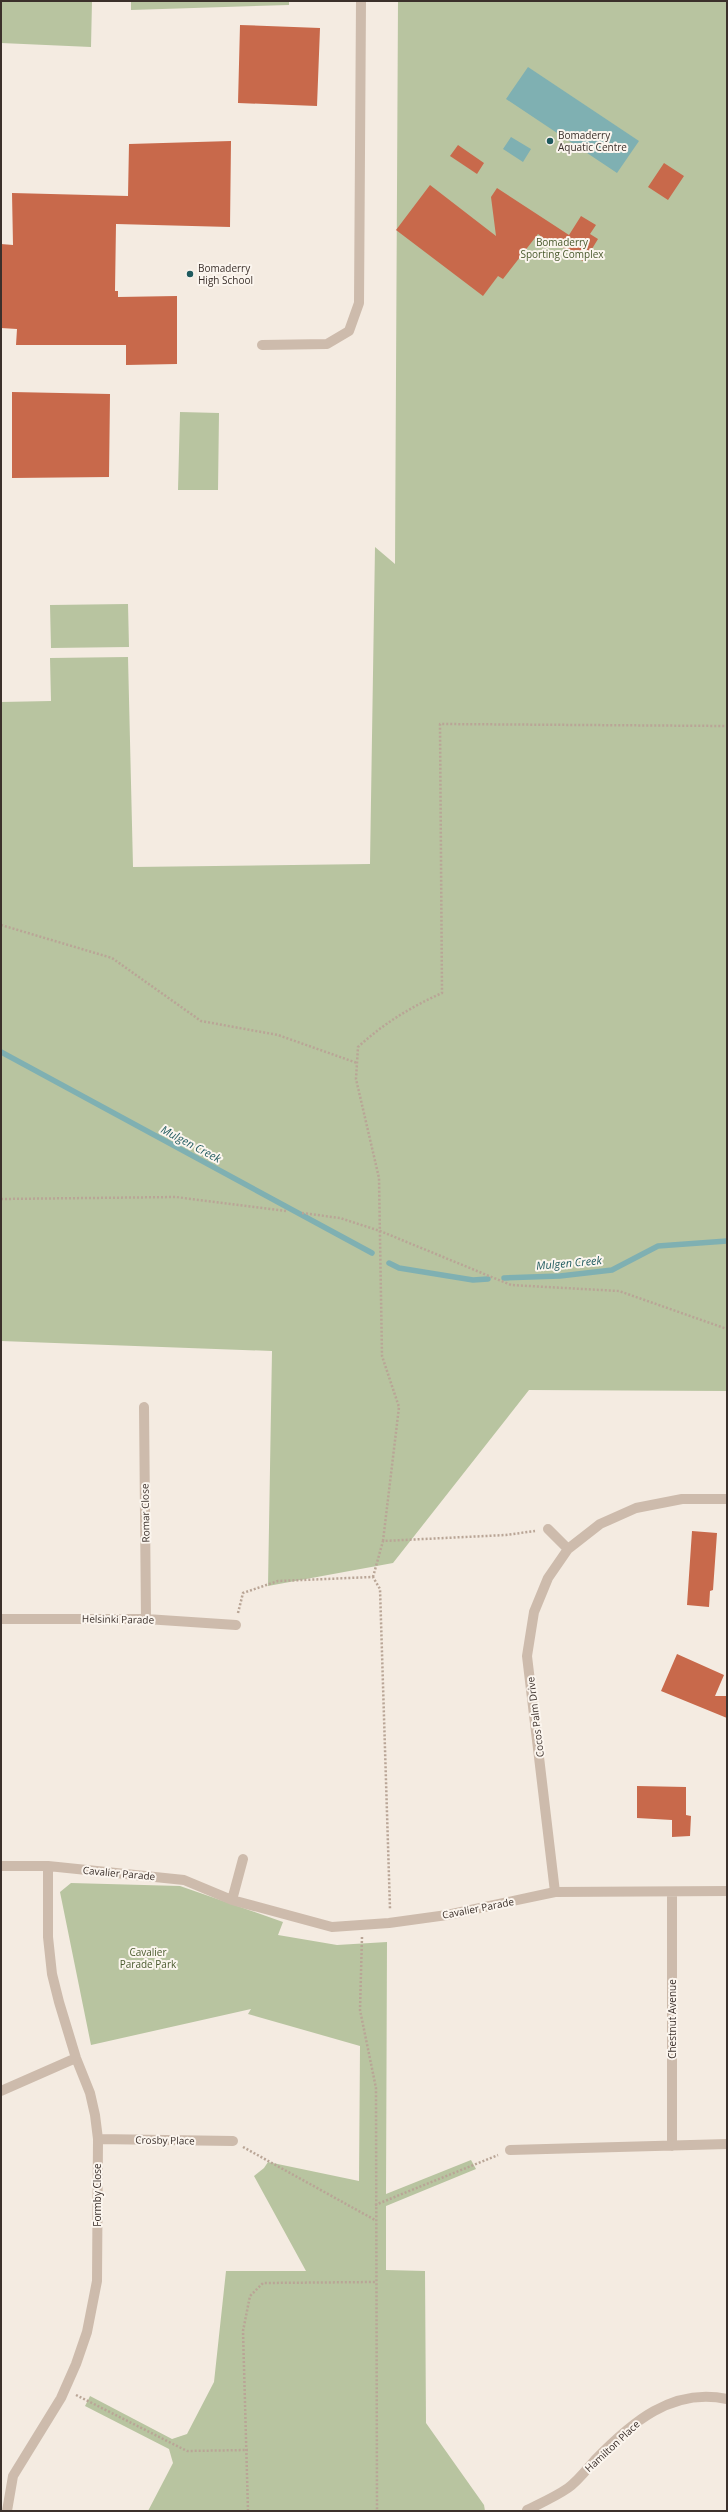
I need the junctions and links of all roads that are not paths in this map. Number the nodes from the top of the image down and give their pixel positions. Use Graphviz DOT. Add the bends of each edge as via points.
graph roads {
  1 [pos="361,1"];
  2 [pos="262,345"];
  3 [pos="144,1406"];
  4 [pos="727,1499"];
  5 [pos="548,1529"];
  6 [pos="568,1549"];
  7 [pos="1,1619"];
  8 [pos="146,1619"];
  9 [pos="236,1625"];
  10 [pos="243,1859"];
  11 [pos="1,1866"];
  12 [pos="48,1866"];
  13 [pos="727,1891"];
  14 [pos="556,1892"];
  15 [pos="672,1892"];
  16 [pos="232,1900"];
  17 [pos="76,2058"];
  18 [pos="1,2091"];
  19 [pos="98,2140"];
  20 [pos="233,2142"];
  21 [pos="727,2144"];
  22 [pos="672,2146"];
  23 [pos="510,2150"];
  24 [pos="727,2399"];
  25 [pos="527,2510"];
  26 [pos="7,2511"];
  1 -- 2 [label="street" via="359,303 349,331 327,344"];
  3 -- 8 [label="street, Romar Close"];
  4 -- 6 [label="street, Cocos Palm Drive" via="682,1499 636,1508 600,1524"];
  5 -- 6 [label="street"];
  6 -- 14 [label="street, Cocos Palm Drive" via="548,1578 534,1612 527,1656"];
  7 -- 8 [label="street, Helsinki Parade"];
  8 -- 9 [label="street, Helsinki Parade"];
  10 -- 16 [label="street"];
  11 -- 12 [label="street, Cavalier Parade"];
  12 -- 16 [label="street, Cavalier Parade" via="184,1880"];
  12 -- 17 [label="street, Formby Close" via="48,1937 52,1974"];
  13 -- 15 [label="street, Cavalier Parade"];
  14 -- 15 [label="street, Cavalier Parade"];
  14 -- 16 [label="street, Cavalier Parade" via="447,1915 390,1923 332,1927"];
  15 -- 22 [label="street, Chestnut Avenue"];
  17 -- 18 [label="street"];
  17 -- 19 [label="street, Formby Close" via="90,2093"];
  19 -- 20 [label="street, Crosby Place"];
  19 -- 26 [label="street, Formby Close" via="97,2281 87,2332 64,2389 13,2476"];
  21 -- 22 [label="street"];
  22 -- 23 [label="street"];
  24 -- 25 [label="street, Hamilton Place" via="715,2397 676,2401 645,2415 617,2438 568,2488"];
}
